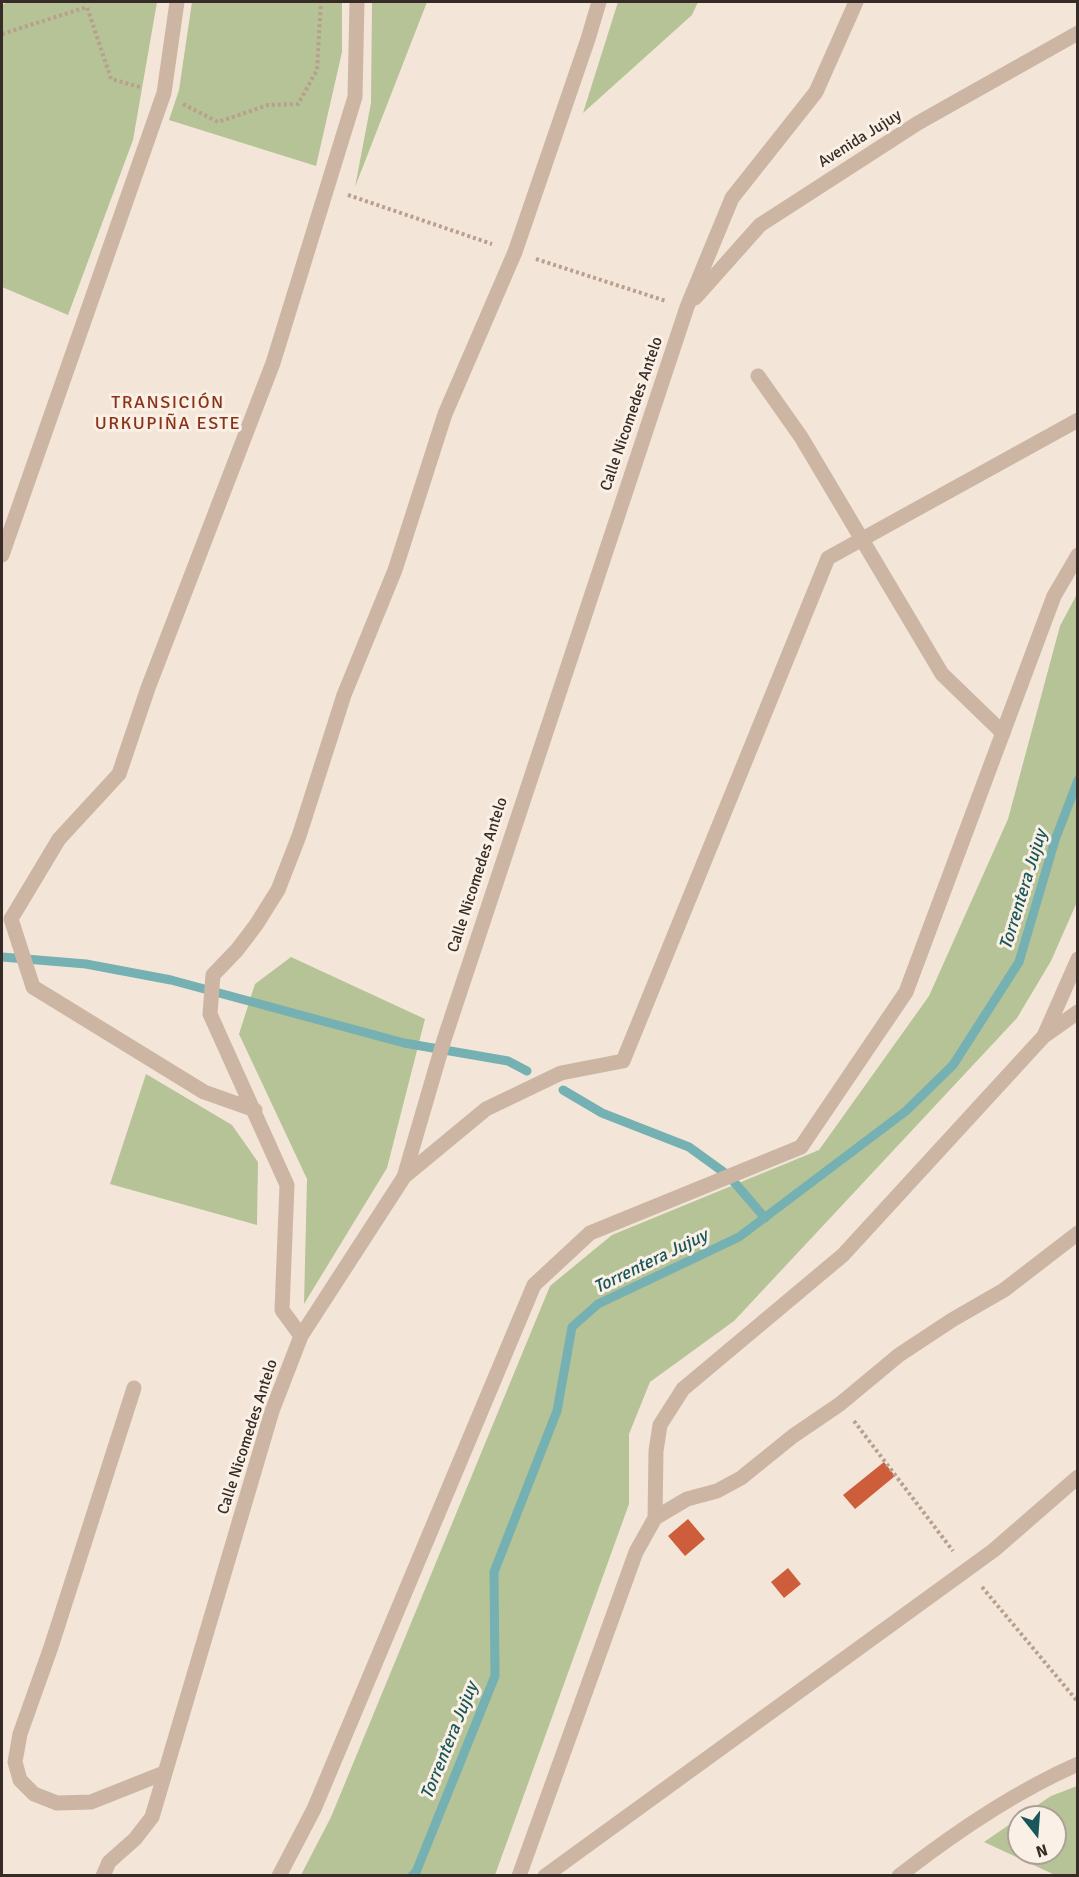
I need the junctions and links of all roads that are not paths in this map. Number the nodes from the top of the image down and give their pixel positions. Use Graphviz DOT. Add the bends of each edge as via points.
graph roads {
  1 [pos="177,2"];
  2 [pos="357,2"];
  3 [pos="599,2"];
  4 [pos="856,2"];
  5 [pos="1077,33"];
  6 [pos="687,307"];
  7 [pos="758,376"];
  8 [pos="1077,420"];
  9 [pos="863,539"];
  10 [pos="2,555"];
  11 [pos="1077,555"];
  12 [pos="1003,733"];
  13 [pos="7,919"];
  14 [pos="1077,959"];
  15 [pos="1077,1012"];
  16 [pos="1044,1036"];
  17 [pos="255,1110"];
  18 [pos="404,1177"];
  19 [pos="1077,1233"];
  20 [pos="301,1336"];
  21 [pos="134,1388"];
  22 [pos="1077,1477"];
  23 [pos="654,1518"];
  24 [pos="1077,1764"];
  25 [pos="165,1773"];
  26 [pos="103,1875"];
  27 [pos="279,1875"];
  28 [pos="519,1875"];
  29 [pos="544,1875"];
  30 [pos="899,1875"];
  1 -- 10 [label="street" via="164,93"];
  2 -- 13 [label="street" via="356,96 273,363 148,688 119,774 59,839"];
  3 -- 17 [label="street" via="515,252 445,414 395,570 344,695 278,890 250,933 213,975 210,1014"];
  4 -- 6 [label="street, Calle Nicomedes Antelo" via="816,92 732,198"];
  5 -- 6 [label="street, Avenida Jujuy" via="918,123 760,225"];
  6 -- 18 [label="street, Calle Nicomedes Antelo" via="447,1028"];
  7 -- 9 [label="street" via="801,437"];
  8 -- 9 [label="street"];
  9 -- 12 [label="street" via="942,674"];
  9 -- 18 [label="street" via="828,558 623,1061 561,1073 486,1109"];
  11 -- 12 [label="street" via="1054,596"];
  12 -- 27 [label="street" via="906,992 801,1147 590,1233 534,1285 314,1809"];
  13 -- 17 [label="street" via="33,987 204,1092"];
  14 -- 16 [label="street"];
  15 -- 16 [label="street"];
  16 -- 23 [label="street" via="843,1255 683,1389 660,1425"];
  17 -- 20 [label="street" via="287,1185 282,1310"];
  18 -- 20 [label="street, Calle Nicomedes Antelo"];
  19 -- 23 [label="street" via="1004,1290 899,1355 741,1479 687,1499"];
  20 -- 25 [label="street, Calle Nicomedes Antelo" via="272,1411"];
  21 -- 25 [label="street" via="20,1734 15,1762 20,1780 34,1794 57,1803 91,1802"];
  22 -- 29 [label="street" via="994,1550"];
  23 -- 28 [label="street" via="636,1552"];
  24 -- 30 [label="street" via="1019,1793"];
  25 -- 26 [label="street, Calle Nicomedes Antelo" via="152,1817 109,1862"];
}
